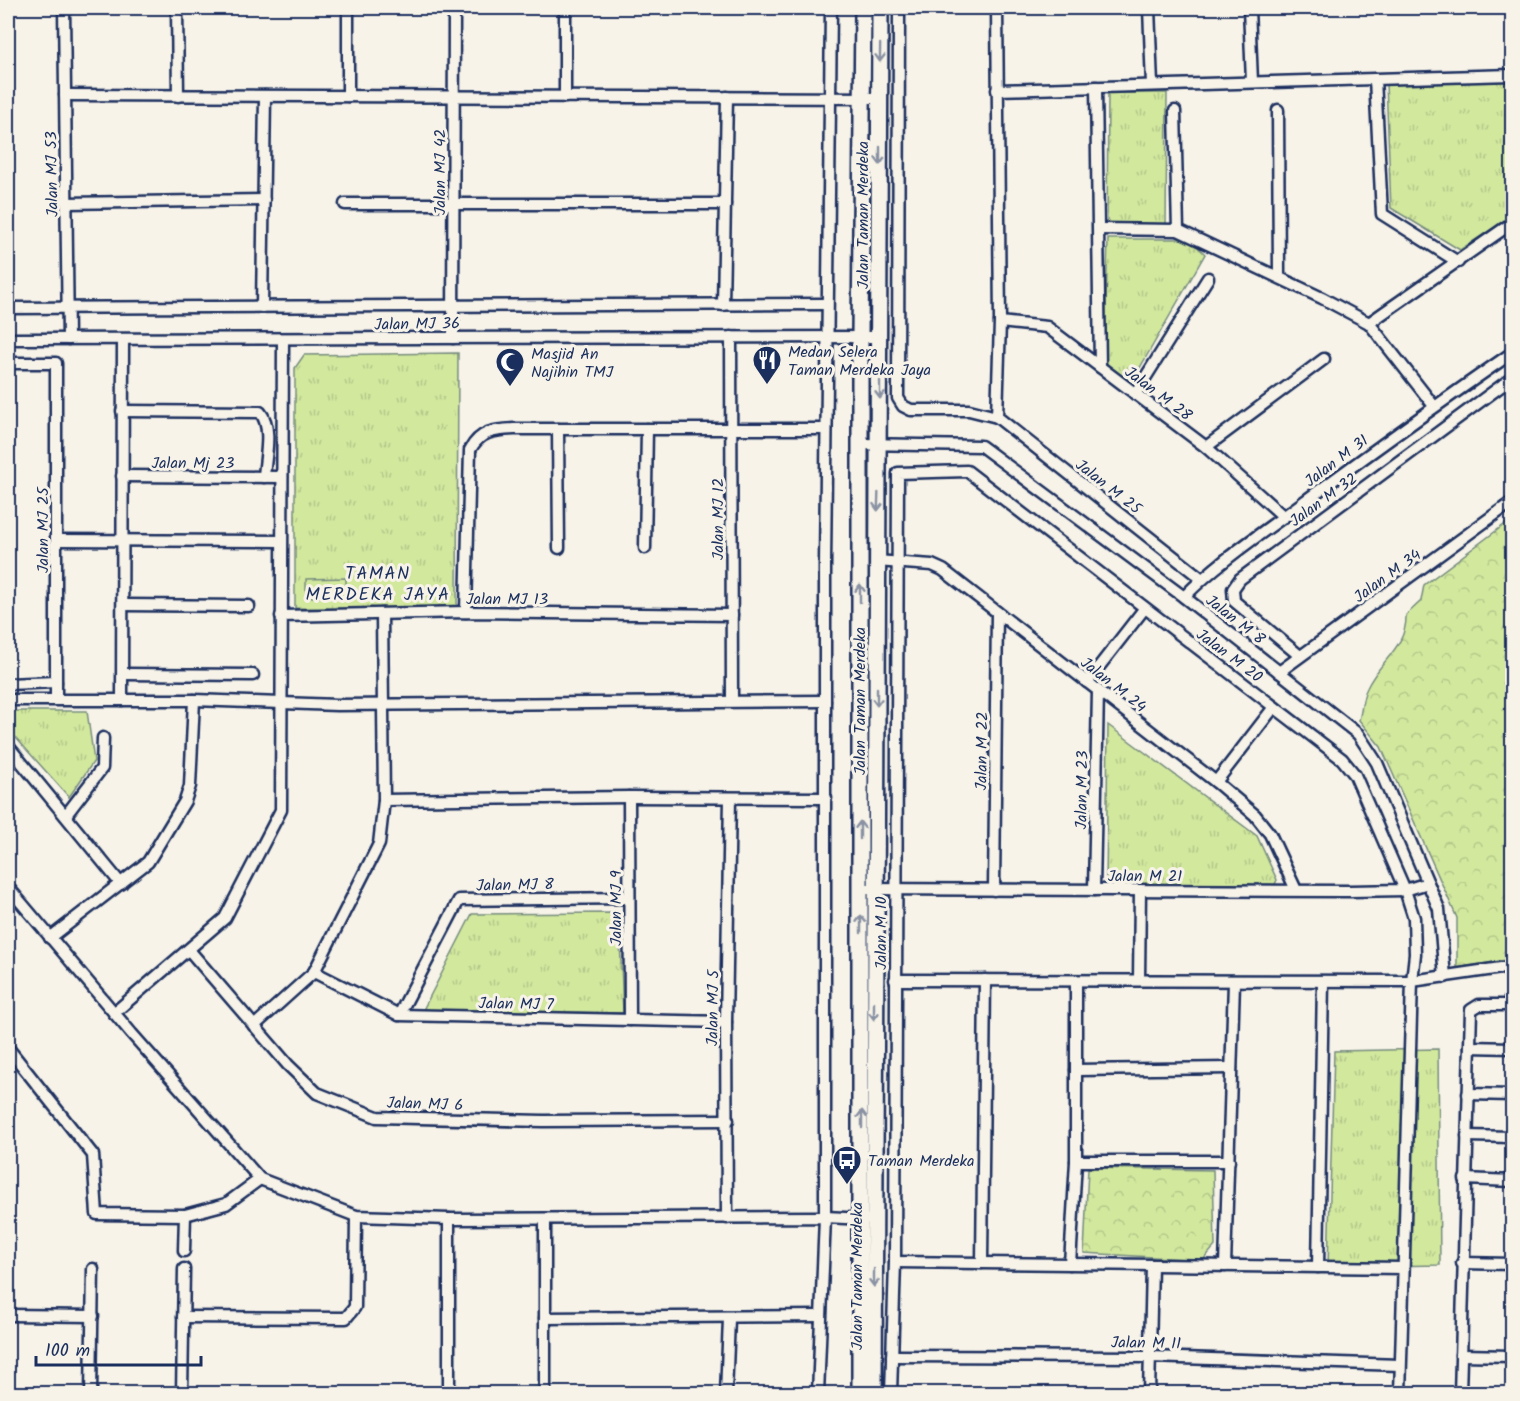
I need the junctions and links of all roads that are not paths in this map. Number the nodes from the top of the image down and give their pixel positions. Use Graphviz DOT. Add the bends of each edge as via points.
graph roads {
  1 [pos="64,8"];
  2 [pos="177,8"];
  3 [pos="348,8"];
  4 [pos="454,8"];
  5 [pos="565,8"];
  6 [pos="831,8"];
  7 [pos="863,8"];
  8 [pos="880,8"];
  9 [pos="899,8"];
  10 [pos="998,8"];
  11 [pos="1149,8"];
  12 [pos="1249,8"];
  13 [pos="1512,75"];
  14 [pos="1375,79"];
  15 [pos="1252,82"];
  16 [pos="1152,85"];
  17 [pos="1096,87"];
  18 [pos="997,90"];
  19 [pos="65,95"];
  20 [pos="178,96"];
  21 [pos="265,96"];
  22 [pos="348,96"];
  23 [pos="454,96"];
  24 [pos="565,97"];
  25 [pos="727,97"];
  26 [pos="862,97"];
  27 [pos="828,98"];
  28 [pos="879,98"];
  29 [pos="1278,110"];
  30 [pos="1175,111"];
  31 [pos="264,200"];
  32 [pos="66,203"];
  33 [pos="454,203"];
  34 [pos="345,204"];
  35 [pos="725,204"];
  36 [pos="1512,224"];
  37 [pos="1099,229"];
  38 [pos="1178,230"];
  39 [pos="1458,262"];
  40 [pos="1279,276"];
  41 [pos="1208,278"];
  42 [pos="827,304"];
  43 [pos="723,305"];
  44 [pos="453,306"];
  45 [pos="262,307"];
  46 [pos="8,308"];
  47 [pos="67,308"];
  48 [pos="1000,322"];
  49 [pos="1369,323"];
  50 [pos="731,337"];
  51 [pos="827,337"];
  52 [pos="860,337"];
  53 [pos="880,337"];
  54 [pos="453,338"];
  55 [pos="8,339"];
  56 [pos="68,339"];
  57 [pos="123,340"];
  58 [pos="283,340"];
  59 [pos="1512,353"];
  60 [pos="1324,359"];
  61 [pos="8,363"];
  62 [pos="1100,368"];
  63 [pos="1512,378"];
  64 [pos="1135,393"];
  65 [pos="1434,406"];
  66 [pos="122,411"];
  67 [pos="997,417"];
  68 [pos="731,427"];
  69 [pos="558,429"];
  70 [pos="647,429"];
  71 [pos="826,429"];
  72 [pos="860,444"];
  73 [pos="880,444"];
  74 [pos="1206,447"];
  75 [pos="898,472"];
  76 [pos="122,476"];
  77 [pos="264,477"];
  78 [pos="282,477"];
  79 [pos="1512,502"];
  80 [pos="1284,517"];
  81 [pos="57,540"];
  82 [pos="281,541"];
  83 [pos="122,542"];
  84 [pos="559,548"];
  85 [pos="645,548"];
  86 [pos="876,561"];
  87 [pos="896,562"];
  88 [pos="1202,579"];
  89 [pos="1184,597"];
  90 [pos="123,605"];
  91 [pos="249,606"];
  92 [pos="1144,609"];
  93 [pos="466,612"];
  94 [pos="997,612"];
  95 [pos="382,614"];
  96 [pos="732,615"];
  97 [pos="280,616"];
  98 [pos="1300,656"];
  99 [pos="1279,672"];
  100 [pos="124,674"];
  101 [pos="253,675"];
  102 [pos="56,682"];
  103 [pos="1087,682"];
  104 [pos="8,684"];
  105 [pos="1098,691"];
  106 [pos="56,698"];
  107 [pos="122,699"];
  108 [pos="8,700"];
  109 [pos="194,700"];
  110 [pos="732,701"];
  111 [pos="825,701"];
  112 [pos="280,704"];
  113 [pos="381,705"];
  114 [pos="1274,707"];
  115 [pos="103,738"];
  116 [pos="8,746"];
  117 [pos="1215,782"];
  118 [pos="629,797"];
  119 [pos="730,798"];
  120 [pos="826,798"];
  121 [pos="384,800"];
  122 [pos="66,815"];
  123 [pos="1428,883"];
  124 [pos="121,884"];
  125 [pos="8,887"];
  126 [pos="868,889"];
  127 [pos="895,889"];
  128 [pos="994,890"];
  129 [pos="1094,890"];
  130 [pos="1140,890"];
  131 [pos="1296,890"];
  132 [pos="1405,890"];
  133 [pos="629,898"];
  134 [pos="50,938"];
  135 [pos="189,950"];
  136 [pos="314,972"];
  137 [pos="1445,977"];
  138 [pos="895,980"];
  139 [pos="986,980"];
  140 [pos="1139,980"];
  141 [pos="1076,981"];
  142 [pos="1412,981"];
  143 [pos="1234,982"];
  144 [pos="1323,982"];
  145 [pos="1512,1005"];
  146 [pos="114,1013"];
  147 [pos="399,1015"];
  148 [pos="630,1020"];
  149 [pos="726,1022"];
  150 [pos="254,1026"];
  151 [pos="1470,1047"];
  152 [pos="8,1048"];
  153 [pos="1512,1048"];
  154 [pos="1231,1068"];
  155 [pos="1076,1070"];
  156 [pos="1468,1094"];
  157 [pos="1512,1095"];
  158 [pos="728,1120"];
  159 [pos="1467,1136"];
  160 [pos="1512,1137"];
  161 [pos="1076,1161"];
  162 [pos="1229,1161"];
  163 [pos="260,1179"];
  164 [pos="1466,1179"];
  165 [pos="1512,1181"];
  166 [pos="185,1215"];
  167 [pos="356,1216"];
  168 [pos="825,1217"];
  169 [pos="727,1218"];
  170 [pos="449,1219"];
  171 [pos="545,1219"];
  172 [pos="868,1219"];
  173 [pos="184,1251"];
  174 [pos="895,1262"];
  175 [pos="982,1263"];
  176 [pos="1462,1263"];
  177 [pos="1070,1264"];
  178 [pos="1512,1264"];
  179 [pos="1152,1265"];
  180 [pos="1225,1266"];
  181 [pos="1318,1267"];
  182 [pos="1403,1268"];
  183 [pos="93,1269"];
  184 [pos="184,1269"];
  185 [pos="8,1315"];
  186 [pos="93,1316"];
  187 [pos="820,1316"];
  188 [pos="183,1317"];
  189 [pos="545,1318"];
  190 [pos="729,1319"];
  191 [pos="1461,1355"];
  192 [pos="892,1356"];
  193 [pos="1512,1356"];
  194 [pos="1150,1357"];
  195 [pos="1400,1365"];
  196 [pos="91,1394"];
  197 [pos="182,1394"];
  198 [pos="449,1394"];
  199 [pos="545,1394"];
  200 [pos="726,1394"];
  201 [pos="818,1394"];
  202 [pos="860,1394"];
  203 [pos="874,1394"];
  204 [pos="891,1394"];
  205 [pos="1149,1394"];
  206 [pos="1400,1394"];
  207 [pos="1460,1394"];
  1 -- 19 [label="street, Jalan MJ 53"];
  2 -- 20 [label="street"];
  3 -- 22 [label="street"];
  4 -- 23 [label="street, Jalan MJ 42"];
  5 -- 24 [label="street"];
  6 -- 27 [label="street"];
  7 -- 26 [label="main road, Jalan Taman Merdeka"];
  8 -- 28 [label="main road, Jalan Taman Merdeka, one-way"];
  9 -- 67 [label="street" via="897,398 911,410 969,410"];
  10 -- 18 [label="street"];
  11 -- 16 [label="street"];
  12 -- 15 [label="street"];
  13 -- 14 [label="street"];
  14 -- 15 [label="street"];
  14 -- 39 [label="street" via="1382,214"];
  15 -- 16 [label="street"];
  16 -- 17 [label="street"];
  17 -- 18 [label="street"];
  17 -- 37 [label="street"];
  18 -- 48 [label="street"];
  19 -- 20 [label="street"];
  19 -- 32 [label="street, Jalan MJ 53"];
  20 -- 21 [label="street"];
  21 -- 22 [label="street"];
  21 -- 31 [label="street"];
  22 -- 23 [label="street"];
  23 -- 24 [label="street"];
  23 -- 33 [label="street, Jalan MJ 42"];
  24 -- 25 [label="street"];
  25 -- 27 [label="street"];
  25 -- 35 [label="street"];
  26 -- 27 [label="street"];
  26 -- 28 [label="street"];
  26 -- 52 [label="main road, Jalan Taman Merdeka"];
  27 -- 42 [label="street"];
  28 -- 53 [label="main road, Jalan Taman Merdeka, one-way"];
  29 -- 40 [label="street"];
  30 -- 38 [label="street"];
  31 -- 32 [label="street"];
  31 -- 45 [label="street"];
  32 -- 47 [label="street, Jalan MJ 53"];
  33 -- 34 [label="street"];
  33 -- 35 [label="street"];
  33 -- 44 [label="street, Jalan MJ 42"];
  35 -- 43 [label="street"];
  36 -- 39 [label="street"];
  37 -- 38 [label="street"];
  37 -- 62 [label="street"];
  38 -- 40 [label="street"];
  39 -- 49 [label="street"];
  40 -- 49 [label="street"];
  41 -- 64 [label="street"];
  42 -- 43 [label="street"];
  42 -- 51 [label="street"];
  43 -- 44 [label="street"];
  44 -- 45 [label="street"];
  44 -- 54 [label="street, Jalan MJ 42"];
  45 -- 47 [label="street"];
  46 -- 47 [label="street"];
  47 -- 56 [label="street, Jalan MJ 53"];
  48 -- 62 [label="street, Jalan M 28" via="1047,327"];
  48 -- 67 [label="street"];
  49 -- 65 [label="street"];
  50 -- 51 [label="street, Jalan MJ 36"];
  50 -- 54 [label="street, Jalan MJ 36"];
  50 -- 68 [label="street, Jalan MJ 12"];
  51 -- 52 [label="street, Jalan MJ 36"];
  51 -- 71 [label="street"];
  52 -- 53 [label="street, Jalan MJ 36"];
  52 -- 72 [label="main road, Jalan Taman Merdeka"];
  53 -- 73 [label="main road, Jalan Taman Merdeka, one-way"];
  54 -- 58 [label="street, Jalan MJ 36"];
  55 -- 56 [label="street, Jalan MJ 36"];
  56 -- 57 [label="street, Jalan MJ 36"];
  57 -- 58 [label="street, Jalan MJ 36"];
  57 -- 66 [label="street"];
  58 -- 78 [label="street"];
  59 -- 65 [label="street, Jalan M 31"];
  60 -- 74 [label="street"];
  61 -- 81 [label="street, Jalan MJ 25" via="56,363"];
  62 -- 64 [label="street, Jalan M 28"];
  63 -- 98 [label="street, Jalan M 32" via="1240,579 1233,589 1234,601"];
  64 -- 74 [label="street, Jalan M 28"];
  65 -- 80 [label="street, Jalan M 31"];
  66 -- 76 [label="street"];
  66 -- 77 [label="street" via="260,412 267,426"];
  67 -- 88 [label="street, Jalan M 25"];
  68 -- 70 [label="street"];
  68 -- 71 [label="street"];
  68 -- 96 [label="street, Jalan MJ 12"];
  69 -- 70 [label="street"];
  69 -- 84 [label="street"];
  69 -- 93 [label="street" via="492,430 482,435 470,450"];
  70 -- 85 [label="street"];
  71 -- 111 [label="street"];
  72 -- 73 [label="street, Jalan M 8"];
  126 -- 72 [label="main road, Jalan Taman Merdeka, one-way"];
  73 -- 86 [label="main road, Jalan Taman Merdeka, one-way"];
  73 -- 89 [label="street, Jalan M 8" via="981,446"];
  74 -- 80 [label="street, Jalan M 28"];
  75 -- 87 [label="street, Jalan M 10"];
  75 -- 92 [label="street, Jalan M 20" via="967,471"];
  76 -- 77 [label="street, Jalan Mj 23"];
  76 -- 83 [label="street"];
  77 -- 78 [label="street, Jalan Mj 23"];
  78 -- 82 [label="street"];
  79 -- 98 [label="street, Jalan M 34"];
  80 -- 88 [label="street, Jalan M 31"];
  81 -- 83 [label="street"];
  81 -- 102 [label="street, Jalan MJ 25"];
  82 -- 83 [label="street"];
  82 -- 97 [label="street"];
  83 -- 90 [label="street"];
  86 -- 87 [label="street"];
  86 -- 126 [label="main road, Jalan Taman Merdeka, one-way" via="878,794"];
  87 -- 94 [label="street, Jalan M 24" via="932,565"];
  87 -- 127 [label="street, Jalan M 10"];
  88 -- 89 [label="street, Jalan M 31"];
  89 -- 99 [label="street, Jalan M 8"];
  90 -- 91 [label="street"];
  90 -- 100 [label="street"];
  92 -- 103 [label="street"];
  92 -- 114 [label="street, Jalan M 20"];
  93 -- 95 [label="street, Jalan MJ 13"];
  93 -- 96 [label="street, Jalan MJ 13"];
  94 -- 103 [label="street, Jalan M 24"];
  94 -- 128 [label="street, Jalan M 22"];
  95 -- 97 [label="street, Jalan MJ 13"];
  95 -- 113 [label="street"];
  96 -- 110 [label="street, Jalan MJ 12"];
  97 -- 112 [label="street"];
  98 -- 99 [label="street, Jalan M 34"];
  99 -- 123 [label="street, Jalan M 8" via="1358,734 1368,747"];
  100 -- 101 [label="street"];
  100 -- 107 [label="street"];
  102 -- 104 [label="street"];
  102 -- 106 [label="street, Jalan MJ 25"];
  103 -- 105 [label="street, Jalan M 24"];
  105 -- 117 [label="street, Jalan M 24"];
  105 -- 129 [label="street, Jalan M 23"];
  106 -- 107 [label="street"];
  106 -- 108 [label="street"];
  107 -- 109 [label="street"];
  109 -- 112 [label="street"];
  109 -- 124 [label="street" via="190,786 185,801 148,862"];
  110 -- 111 [label="street"];
  110 -- 113 [label="street"];
  111 -- 120 [label="street"];
  112 -- 113 [label="street"];
  112 -- 135 [label="street" via="281,810 225,918"];
  113 -- 121 [label="street"];
  114 -- 117 [label="street"];
  114 -- 132 [label="street, Jalan M 20" via="1349,765"];
  115 -- 122 [label="street" via="102,768"];
  116 -- 122 [label="street"];
  117 -- 131 [label="street, Jalan M 24" via="1255,815 1270,834"];
  118 -- 119 [label="street"];
  118 -- 121 [label="street"];
  118 -- 133 [label="street, Jalan MJ 9"];
  119 -- 120 [label="street"];
  119 -- 149 [label="street, Jalan MJ 5"];
  120 -- 168 [label="street"];
  121 -- 136 [label="street" via="379,844"];
  122 -- 124 [label="street"];
  123 -- 132 [label="street, Jalan M 21"];
  123 -- 137 [label="street, Jalan M 8" via="1443,926"];
  124 -- 134 [label="street"];
  125 -- 134 [label="street"];
  126 -- 127 [label="street, Jalan M 21"];
  126 -- 172 [label="main road, Jalan Taman Merdeka"];
  127 -- 128 [label="street, Jalan M 21"];
  127 -- 138 [label="street, Jalan M 10"];
  128 -- 129 [label="street, Jalan M 21"];
  129 -- 130 [label="street, Jalan M 21"];
  130 -- 131 [label="street, Jalan M 21"];
  130 -- 140 [label="street"];
  131 -- 132 [label="street, Jalan M 21"];
  132 -- 142 [label="street, Jalan M 20" via="1416,936"];
  133 -- 147 [label="street, Jalan MJ 8" via="459,900"];
  133 -- 148 [label="street, Jalan MJ 9"];
  134 -- 146 [label="street"];
  135 -- 146 [label="street"];
  135 -- 150 [label="street, Jalan MJ 6"];
  136 -- 147 [label="street, Jalan MJ 7"];
  136 -- 150 [label="street"];
  137 -- 142 [label="street"];
  137 -- 145 [label="street" via="1506,968 1511,976"];
  138 -- 139 [label="street"];
  138 -- 174 [label="street, Jalan M 10"];
  139 -- 141 [label="street"];
  139 -- 175 [label="street"];
  140 -- 141 [label="street"];
  140 -- 143 [label="street"];
  141 -- 155 [label="street"];
  142 -- 144 [label="street"];
  142 -- 182 [label="street, Jalan M 20"];
  143 -- 144 [label="street"];
  143 -- 154 [label="street"];
  144 -- 181 [label="street"];
  145 -- 151 [label="street" via="1475,1006 1471,1010"];
  146 -- 163 [label="street"];
  147 -- 148 [label="street, Jalan MJ 7"];
  148 -- 149 [label="street, Jalan MJ 7"];
  149 -- 158 [label="street, Jalan MJ 5"];
  150 -- 158 [label="street, Jalan MJ 6" via="317,1093 377,1117"];
  151 -- 153 [label="street"];
  151 -- 156 [label="street"];
  152 -- 166 [label="street" via="93,1155 97,1214"];
  154 -- 155 [label="street"];
  154 -- 162 [label="street"];
  155 -- 161 [label="street"];
  156 -- 157 [label="street"];
  156 -- 159 [label="street"];
  158 -- 169 [label="street, Jalan MJ 5"];
  159 -- 160 [label="street"];
  159 -- 164 [label="street"];
  161 -- 162 [label="street"];
  161 -- 177 [label="street"];
  162 -- 180 [label="street"];
  163 -- 166 [label="street" via="226,1204"];
  163 -- 167 [label="street"];
  164 -- 165 [label="street"];
  164 -- 176 [label="street"];
  166 -- 173 [label="street"];
  167 -- 170 [label="street"];
  167 -- 188 [label="street" via="355,1307 346,1318"];
  168 -- 169 [label="street"];
  168 -- 172 [label="street"];
  168 -- 187 [label="street"];
  169 -- 171 [label="street"];
  170 -- 171 [label="street"];
  170 -- 198 [label="street"];
  171 -- 189 [label="street"];
  172 -- 202 [label="main road, Jalan Taman Merdeka"];
  172 -- 203 [label="main road, Jalan Taman Merdeka, one-way"];
  174 -- 175 [label="street"];
  174 -- 192 [label="street, Jalan M 10"];
  175 -- 177 [label="street"];
  176 -- 178 [label="street"];
  176 -- 191 [label="street"];
  177 -- 179 [label="street"];
  179 -- 180 [label="street"];
  179 -- 194 [label="street"];
  180 -- 181 [label="street"];
  181 -- 182 [label="street"];
  182 -- 195 [label="street, Jalan M 20"];
  183 -- 186 [label="street"];
  184 -- 188 [label="street"];
  185 -- 186 [label="street"];
  186 -- 196 [label="street"];
  187 -- 190 [label="street"];
  187 -- 201 [label="street"];
  188 -- 197 [label="street"];
  189 -- 190 [label="street"];
  189 -- 199 [label="street"];
  190 -- 200 [label="street"];
  191 -- 193 [label="street"];
  191 -- 207 [label="street"];
  192 -- 194 [label="street, Jalan M 11"];
  192 -- 204 [label="street, Jalan M 10"];
  194 -- 195 [label="street, Jalan M 11"];
  194 -- 205 [label="street"];
  195 -- 206 [label="street, Jalan M 20"];
}
